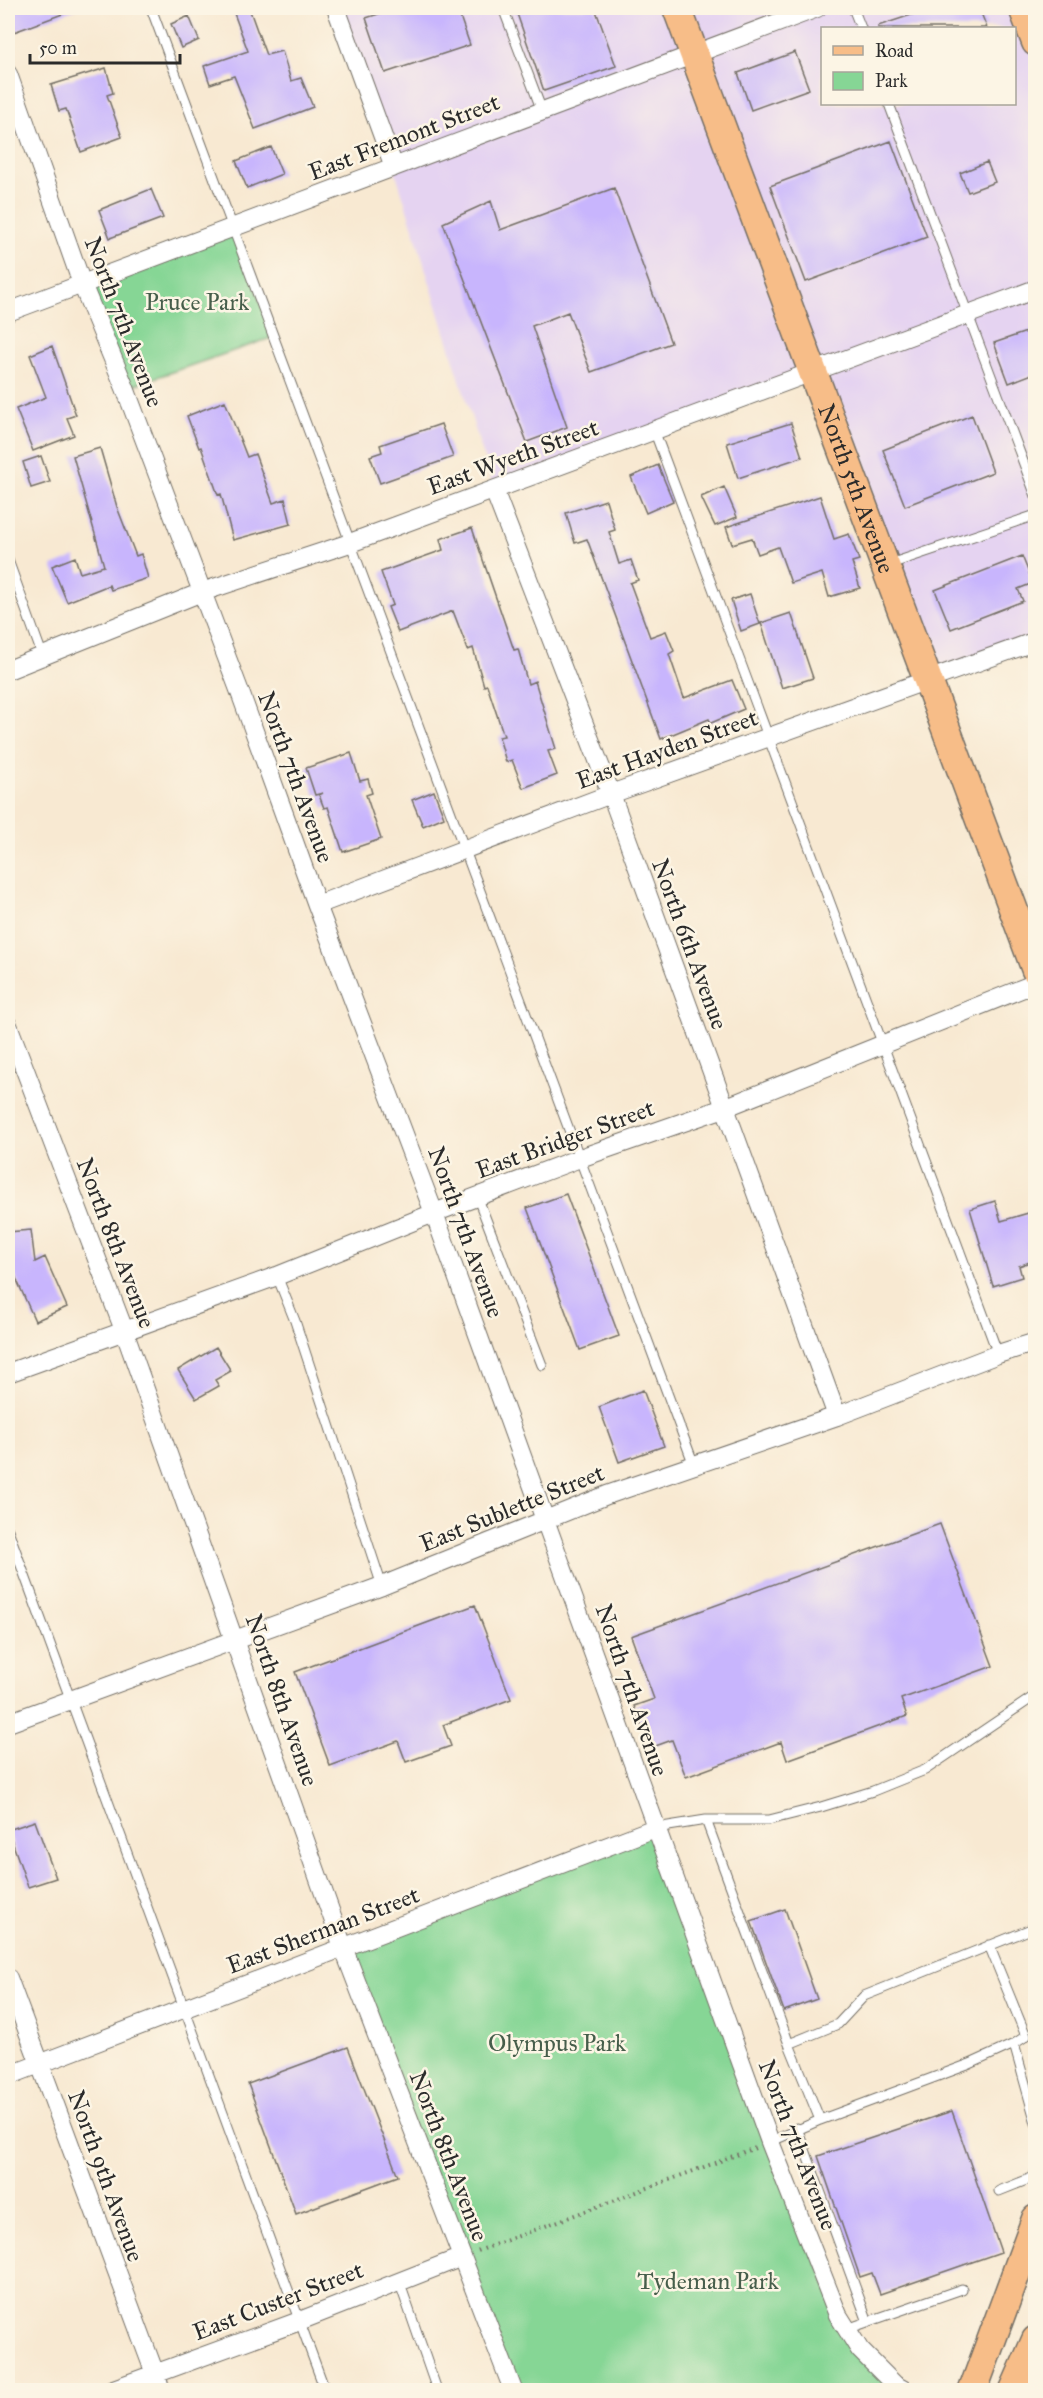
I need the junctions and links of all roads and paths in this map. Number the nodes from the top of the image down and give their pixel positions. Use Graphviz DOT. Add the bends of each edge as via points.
graph roads {
  1 [pos="151,8"];
  2 [pos="336,8"];
  3 [pos="503,8"];
  4 [pos="677,8"];
  5 [pos="816,8"];
  6 [pos="853,8"];
  7 [pos="1023,8"];
  8 [pos="861,27"];
  9 [pos="1035,42"];
  10 [pos="694,53"];
  11 [pos="8,74"];
  12 [pos="889,105"];
  13 [pos="542,111"];
  14 [pos="394,167"];
  15 [pos="233,227"];
  16 [pos="82,284"];
  17 [pos="1035,289"];
  18 [pos="8,312"];
  19 [pos="968,314"];
  20 [pos="813,371"];
  21 [pos="654,430"];
  22 [pos="494,490"];
  23 [pos="1035,496"];
  24 [pos="1035,515"];
  25 [pos="351,543"];
  26 [pos="8,560"];
  27 [pos="885,566"];
  28 [pos="202,592"];
  29 [pos="1035,641"];
  30 [pos="44,657"];
  31 [pos="8,670"];
  32 [pos="928,681"];
  33 [pos="768,738"];
  34 [pos="611,794"];
  35 [pos="465,848"];
  36 [pos="317,904"];
  37 [pos="1035,970"];
  38 [pos="1035,983"];
  39 [pos="8,1025"];
  40 [pos="882,1044"];
  41 [pos="724,1108"];
  42 [pos="580,1158"];
  43 [pos="477,1196"];
  44 [pos="434,1213"];
  45 [pos="277,1276"];
  46 [pos="124,1330"];
  47 [pos="1035,1342"];
  48 [pos="998,1354"];
  49 [pos="542,1365"];
  50 [pos="8,1372"];
  51 [pos="837,1416"];
  52 [pos="694,1465"];
  53 [pos="546,1519"];
  54 [pos="8,1530"];
  55 [pos="382,1586"];
  56 [pos="235,1638"];
  57 [pos="1035,1695"];
  58 [pos="70,1700"];
  59 [pos="8,1723"];
  60 [pos="706,1820"];
  61 [pos="655,1828"];
  62 [pos="1035,1927"];
  63 [pos="988,1945"];
  64 [pos="343,1947"];
  65 [pos="8,1978"];
  66 [pos="183,2010"];
  67 [pos="789,2044"];
  68 [pos="1014,2044"];
  69 [pos="39,2064"];
  70 [pos="8,2076"];
  71 [pos="820,2120"];
  72 [pos="1035,2122"];
  73 [pos="797,2128"];
  74 [pos="770,2142"];
  75 [pos="1035,2169"];
  76 [pos="999,2191"];
  77 [pos="1035,2219"];
  78 [pos="462,2257"];
  79 [pos="399,2281"];
  80 [pos="962,2289"];
  81 [pos="297,2322"];
  82 [pos="868,2322"];
  83 [pos="847,2329"];
  84 [pos="1035,2340"];
  85 [pos="154,2373"];
  86 [pos="897,2389"];
  87 [pos="111,2391"];
  88 [pos="161,2391"];
  89 [pos="324,2391"];
  90 [pos="437,2391"];
  91 [pos="513,2391"];
  92 [pos="973,2391"];
  93 [pos="1014,2391"];
  1 -- 15 [label="lane"];
  2 -- 14 [label="street"];
  3 -- 13 [label="lane"];
  4 -- 10 [label="main road, North 5th Avenue"];
  5 -- 10 [label="street, East Fremont Street"];
  6 -- 8 [label="lane"];
  7 -- 9 [label="main road"];
  10 -- 13 [label="street, East Fremont Street"];
  10 -- 20 [label="main road, North 5th Avenue"];
  11 -- 16 [label="street, North 7th Avenue"];
  12 -- 19 [label="lane"];
  13 -- 14 [label="street, East Fremont Street"];
  14 -- 15 [label="street, East Fremont Street"];
  15 -- 16 [label="street, East Fremont Street"];
  15 -- 25 [label="lane"];
  16 -- 18 [label="street, East Fremont Street"];
  16 -- 28 [label="street, North 7th Avenue"];
  17 -- 19 [label="street, East Wyeth Street"];
  19 -- 20 [label="street, East Wyeth Street"];
  19 -- 23 [label="lane"];
  20 -- 21 [label="street, East Wyeth Street"];
  20 -- 27 [label="main road, North 5th Avenue"];
  21 -- 22 [label="street, East Wyeth Street"];
  21 -- 33 [label="lane"];
  22 -- 25 [label="street, East Wyeth Street"];
  22 -- 34 [label="street, North 6th Avenue"];
  24 -- 27 [label="lane"];
  25 -- 28 [label="street, East Wyeth Street"];
  25 -- 35 [label="lane"];
  26 -- 30 [label="lane"];
  27 -- 32 [label="main road, North 5th Avenue"];
  28 -- 30 [label="street, East Wyeth Street"];
  28 -- 36 [label="street, North 7th Avenue"];
  29 -- 32 [label="street, East Hayden Street"];
  30 -- 31 [label="street, East Wyeth Street"];
  32 -- 33 [label="street, East Hayden Street"];
  32 -- 37 [label="main road, North 5th Avenue"];
  33 -- 34 [label="street, East Hayden Street"];
  33 -- 40 [label="lane"];
  34 -- 35 [label="street, East Hayden Street"];
  34 -- 41 [label="street, North 6th Avenue"];
  35 -- 36 [label="street, East Hayden Street"];
  35 -- 42 [label="lane"];
  36 -- 44 [label="street, North 7th Avenue"];
  38 -- 40 [label="street, East Bridger Street"];
  39 -- 46 [label="street, North 8th Avenue"];
  40 -- 41 [label="street, East Bridger Street"];
  40 -- 48 [label="lane"];
  41 -- 42 [label="street, East Bridger Street"];
  41 -- 51 [label="street, North 6th Avenue"];
  42 -- 43 [label="street, East Bridger Street"];
  42 -- 52 [label="lane"];
  43 -- 44 [label="street, East Bridger Street"];
  43 -- 49 [label="lane"];
  44 -- 45 [label="street, East Bridger Street"];
  44 -- 53 [label="street, North 7th Avenue"];
  45 -- 46 [label="street, East Bridger Street"];
  45 -- 55 [label="lane" via="296,1321"];
  46 -- 50 [label="street, East Bridger Street"];
  46 -- 56 [label="street, North 8th Avenue"];
  47 -- 48 [label="street, East Sublette Street"];
  48 -- 51 [label="street, East Sublette Street"];
  51 -- 52 [label="street, East Sublette Street"];
  52 -- 53 [label="street, East Sublette Street"];
  53 -- 55 [label="street, East Sublette Street"];
  53 -- 61 [label="street, North 7th Avenue"];
  54 -- 58 [label="lane"];
  55 -- 56 [label="street, East Sublette Street"];
  56 -- 58 [label="street, East Sublette Street"];
  56 -- 64 [label="street, North 8th Avenue"];
  57 -- 60 [label="lane" via="925,1770 873,1791 769,1820"];
  58 -- 59 [label="street, East Sublette Street"];
  58 -- 66 [label="lane"];
  60 -- 61 [label="lane"];
  60 -- 67 [label="lane"];
  61 -- 64 [label="street, East Sherman Street"];
  61 -- 74 [label="street, North 7th Avenue"];
  62 -- 63 [label="lane"];
  63 -- 67 [label="lane" via="864,1996 838,2024"];
  63 -- 68 [label="lane" via="1026,2036"];
  64 -- 66 [label="street, East Sherman Street"];
  64 -- 78 [label="street, North 8th Avenue"];
  65 -- 69 [label="street, North 9th Avenue"];
  66 -- 69 [label="street, East Sherman Street"];
  66 -- 81 [label="lane"];
  67 -- 71 [label="lane"];
  68 -- 71 [label="lane"];
  68 -- 72 [label="lane"];
  69 -- 70 [label="street, East Sherman Street"];
  69 -- 85 [label="street, North 9th Avenue"];
  71 -- 73 [label="lane"];
  73 -- 74 [label="lane"];
  73 -- 82 [label="lane"];
  74 -- 78 [label="path"];
  74 -- 83 [label="street, North 7th Avenue"];
  75 -- 76 [label="lane" via="1034,2177"];
  77 -- 92 [label="main road"];
  78 -- 79 [label="street, East Custer Street"];
  78 -- 91 [label="street, North 8th Avenue"];
  79 -- 81 [label="street, East Custer Street"];
  79 -- 90 [label="lane"];
  80 -- 82 [label="lane"];
  81 -- 85 [label="street, East Custer Street"];
  81 -- 89 [label="lane"];
  82 -- 83 [label="lane"];
  83 -- 86 [label="street, North 7th Avenue" via="860,2350"];
  84 -- 93 [label="main road"];
  85 -- 87 [label="street, East Custer Street"];
  85 -- 88 [label="street, North 9th Avenue"];
}
